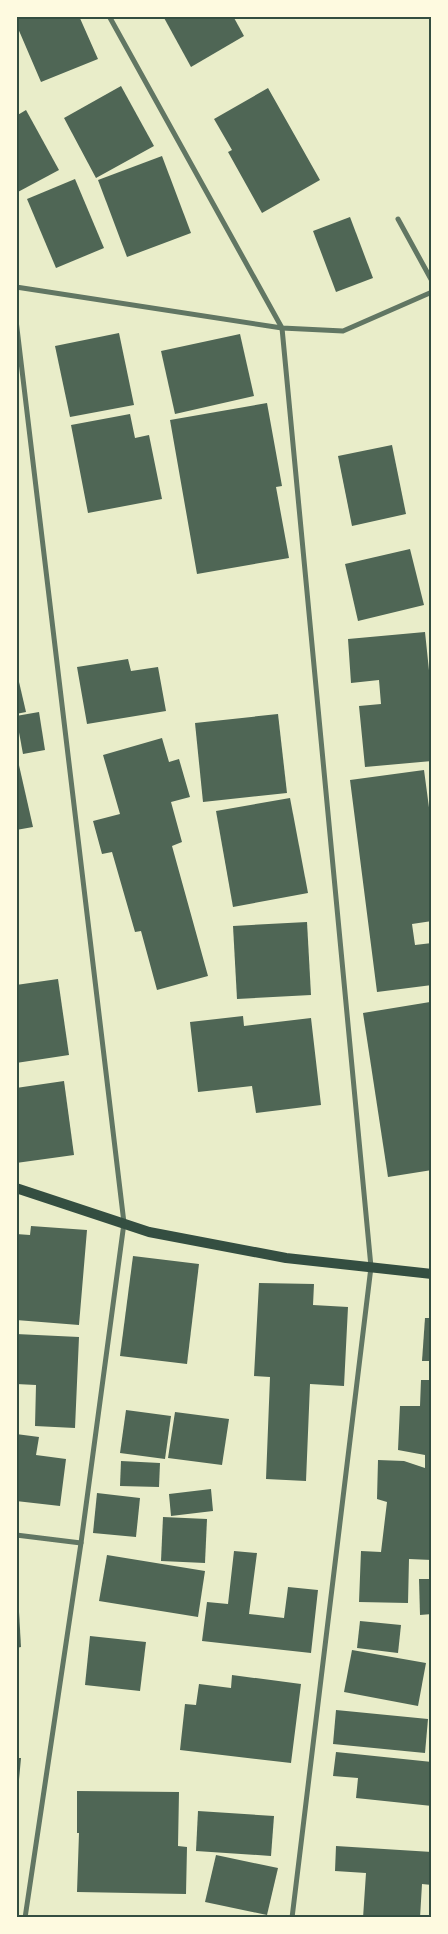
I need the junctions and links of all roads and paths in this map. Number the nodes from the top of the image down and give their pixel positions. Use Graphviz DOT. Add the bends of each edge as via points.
graph roads {
  1 [pos="109,16"];
  2 [pos="398,219"];
  3 [pos="432,281"];
  4 [pos="16,287"];
  5 [pos="432,292"];
  6 [pos="16,320"];
  7 [pos="282,328"];
  8 [pos="16,1188"];
  9 [pos="124,1223"];
  10 [pos="371,1267"];
  11 [pos="432,1274"];
  12 [pos="16,1535"];
  13 [pos="81,1543"];
  14 [pos="25,1918"];
  15 [pos="292,1918"];
  1 -- 7 [label="street"];
  2 -- 3 [label="street"];
  4 -- 7 [label="street"];
  5 -- 7 [label="street" via="343,331"];
  6 -- 9 [label="street"];
  7 -- 10 [label="street"];
  8 -- 9 [label="main road"];
  9 -- 10 [label="main road" via="149,1232 286,1258"];
  9 -- 13 [label="street"];
  10 -- 11 [label="main road"];
  10 -- 15 [label="street"];
  12 -- 13 [label="street"];
  13 -- 14 [label="street"];
}
